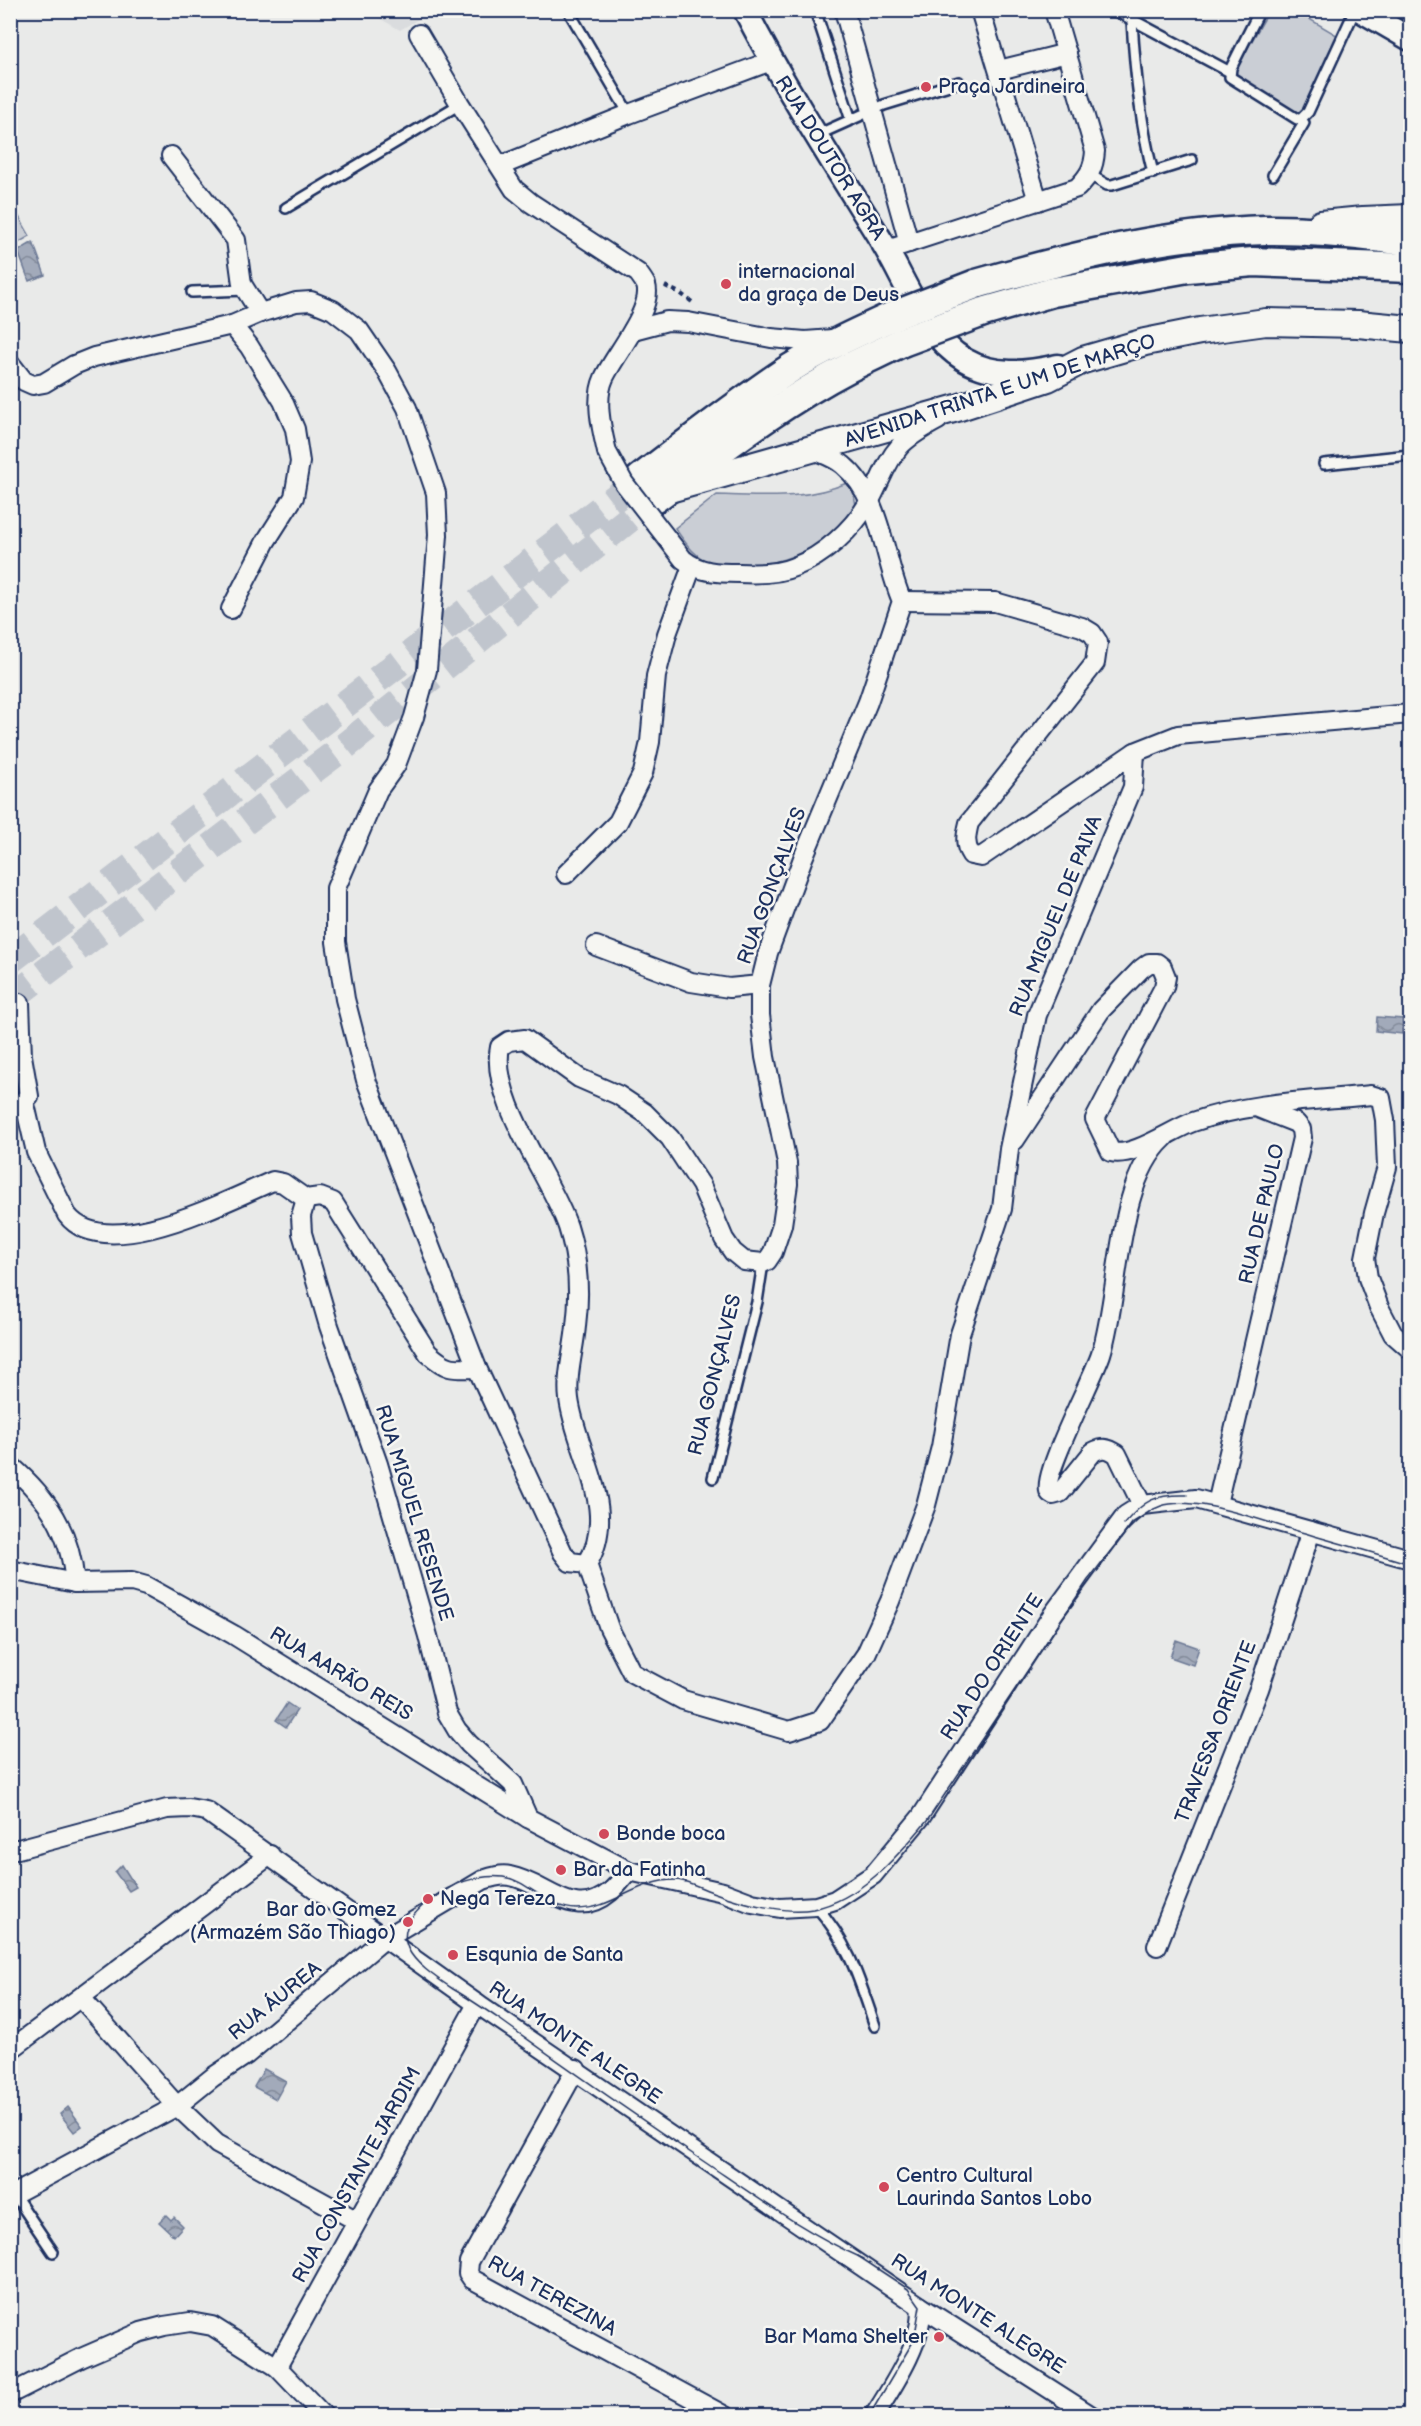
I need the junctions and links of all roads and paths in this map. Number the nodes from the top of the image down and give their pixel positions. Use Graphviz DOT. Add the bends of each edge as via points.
graph roads {
  1 [pos="568,10"];
  2 [pos="745,10"];
  3 [pos="815,10"];
  4 [pos="844,10"];
  5 [pos="981,10"];
  6 [pos="1054,10"];
  7 [pos="1114,10"];
  8 [pos="1260,10"];
  9 [pos="1355,10"];
  10 [pos="1360,10"];
  11 [pos="1132,21"];
  12 [pos="419,34"];
  13 [pos="1410,39"];
  14 [pos="1067,53"];
  15 [pos="771,61"];
  16 [pos="999,70"];
  17 [pos="1230,72"];
  18 [pos="959,82"];
  19 [pos="460,104"];
  20 [pos="872,111"];
  21 [pos="628,114"];
  22 [pos="851,120"];
  23 [pos="1304,123"];
  24 [pos="817,135"];
  25 [pos="171,156"];
  26 [pos="1192,160"];
  27 [pos="500,166"];
  28 [pos="1153,172"];
  29 [pos="1090,175"];
  30 [pos="1273,175"];
  31 [pos="1038,201"];
  32 [pos="286,208"];
  33 [pos="1410,218"];
  34 [pos="1267,230"];
  35 [pos="1410,241"];
  36 [pos="909,243"];
  37 [pos="887,250"];
  38 [pos="1410,268"];
  39 [pos="638,273"];
  40 [pos="246,290"];
  41 [pos="192,292"];
  42 [pos="260,313"];
  43 [pos="232,325"];
  44 [pos="710,327"];
  45 [pos="897,329"];
  46 [pos="1410,329"];
  47 [pos="633,330"];
  48 [pos="845,338"];
  49 [pos="1083,360"];
  50 [pos="10,363"];
  51 [pos="957,408"];
  52 [pos="814,450"];
  53 [pos="1410,454"];
  54 [pos="1324,464"];
  55 [pos="654,489"];
  56 [pos="869,501"];
  57 [pos="688,562"];
  58 [pos="902,601"];
  59 [pos="231,609"];
  60 [pos="1410,714"];
  61 [pos="1135,752"];
  62 [pos="566,874"];
  63 [pos="596,946"];
  64 [pos="760,985"];
  65 [pos="20,1003"];
  66 [pos="1255,1107"];
  67 [pos="1175,1129"];
  68 [pos="1009,1149"];
  69 [pos="306,1199"];
  70 [pos="763,1263"];
  71 [pos="1410,1350"];
  72 [pos="477,1368"];
  73 [pos="10,1465"];
  74 [pos="713,1478"];
  75 [pos="1217,1504"];
  76 [pos="1142,1505"];
  77 [pos="1311,1531"];
  78 [pos="1410,1559"];
  79 [pos="587,1564"];
  80 [pos="10,1570"];
  81 [pos="75,1583"];
  82 [pos="528,1818"];
  83 [pos="10,1849"];
  84 [pos="270,1856"];
  85 [pos="629,1871"];
  86 [pos="816,1906"];
  87 [pos="384,1939"];
  88 [pos="1157,1946"];
  89 [pos="82,1999"];
  90 [pos="477,2004"];
  91 [pos="875,2026"];
  92 [pos="10,2050"];
  93 [pos="576,2069"];
  94 [pos="177,2106"];
  95 [pos="12,2195"];
  96 [pos="357,2221"];
  97 [pos="52,2252"];
  98 [pos="920,2306"];
  99 [pos="276,2367"];
  100 [pos="10,2394"];
  101 [pos="324,2415"];
  102 [pos="725,2415"];
  103 [pos="874,2415"];
  104 [pos="1092,2415"];
  1 -- 21 [label="lane"];
  2 -- 15 [label="street, RUA DOUTOR AGRA"];
  3 -- 22 [label="lane"];
  4 -- 20 [label="street"];
  5 -- 16 [label="street"];
  6 -- 14 [label="street"];
  7 -- 11 [label="lane"];
  8 -- 17 [label="lane"];
  9 -- 17 [label="lane" via="1308,112 1301,118 1293,118 1232,80"];
  10 -- 13 [label="street"];
  11 -- 17 [label="lane"];
  11 -- 28 [label="lane" via="1137,92"];
  12 -- 19 [label="street"];
  14 -- 16 [label="street"];
  14 -- 29 [label="street" via="1095,151"];
  15 -- 21 [label="street, RUA DOUTOR AGRA"];
  15 -- 24 [label="street, RUA DOUTOR AGRA"];
  16 -- 31 [label="street"];
  18 -- 20 [label="lane"];
  19 -- 27 [label="street"];
  19 -- 32 [label="lane"];
  20 -- 22 [label="lane"];
  20 -- 36 [label="street"];
  21 -- 27 [label="street, RUA DOUTOR AGRA"];
  22 -- 24 [label="lane"];
  23 -- 30 [label="lane"];
  24 -- 37 [label="street, RUA DOUTOR AGRA"];
  25 -- 40 [label="street" via="236,240"];
  26 -- 28 [label="lane"];
  27 -- 39 [label="street" via="514,189 531,203"];
  28 -- 29 [label="lane" via="1112,185"];
  29 -- 31 [label="street" via="1077,188"];
  31 -- 36 [label="street"];
  33 -- 34 [label="main road"];
  34 -- 35 [label="main road"];
  34 -- 45 [label="main road, bridge" via="1134,244 1066,259 976,284"];
  36 -- 37 [label="street"];
  37 -- 49 [label="street, RUA DOUTOR AGRA" via="927,320 946,346 966,361 989,370 1014,373"];
  38 -- 45 [label="main road, bridge" via="1253,262 1188,268 1053,292 982,312"];
  39 -- 44 [label="path" via="680,292 697,307"];
  39 -- 47 [label="street" via="647,292"];
  40 -- 41 [label="lane"];
  40 -- 42 [label="street"];
  42 -- 43 [label="street"];
  42 -- 72 [label="street" via="311,301 333,310 359,330 407,408 436,493 438,535 427,670 396,765 378,790 336,888 336,942 345,999 366,1080"];
  43 -- 50 [label="street" via="94,357 33,385 24,381"];
  43 -- 59 [label="street" via="283,401 295,429 300,462 294,497"];
  44 -- 47 [label="street" via="667,321"];
  44 -- 48 [label="street" via="805,341"];
  45 -- 48 [label="main road"];
  45 -- 55 [label="main road" via="848,368"];
  46 -- 49 [label="main road, AVENIDA TRINTA E UM DE MARÇO" via="1266,322 1145,342"];
  47 -- 57 [label="street, bridge" via="603,378 601,425 607,452 624,483"];
  48 -- 55 [label="main road" via="745,400"];
  49 -- 51 [label="main road, AVENIDA TRINTA E UM DE MARÇO" via="1048,378"];
  51 -- 52 [label="main road, AVENIDA TRINTA E UM DE MARÇO"];
  51 -- 56 [label="street" via="902,444"];
  52 -- 55 [label="main road, AVENIDA TRINTA E UM DE MARÇO"];
  52 -- 56 [label="street" via="843,464"];
  53 -- 54 [label="lane"];
  56 -- 57 [label="street" via="844,535 794,567 746,573 706,571"];
  56 -- 58 [label="street"];
  57 -- 62 [label="street" via="656,676 643,773 618,822"];
  58 -- 61 [label="street, RUA MIGUEL DE PAIVA" via="995,602 1082,627 1098,642 1095,663 969,823 966,848 971,855 981,857"];
  58 -- 64 [label="street, RUA GONÇALVES" via="868,702 768,953"];
  60 -- 61 [label="street" via="1178,735"];
  61 -- 68 [label="street, RUA MIGUEL DE PAIVA" via="1133,787 1037,1015"];
  63 -- 64 [label="street" via="691,982 729,988"];
  64 -- 70 [label="street, RUA GONÇALVES" via="765,1057 788,1184 779,1237"];
  65 -- 69 [label="street" via="22,1056 29,1096 24,1100 36,1152 74,1224 91,1232 126,1234 163,1226 273,1181 283,1183"];
  66 -- 67 [label="street"];
  66 -- 71 [label="street" via="1377,1095 1383,1102 1387,1167 1365,1258 1379,1307 1393,1334"];
  66 -- 75 [label="street, RUA DE PAULO" via="1296,1123 1302,1138"];
  67 -- 68 [label="street" via="1132,1151 1116,1154 1111,1152 1095,1119 1164,987 1162,967 1149,963 1101,1010"];
  67 -- 76 [label="street" via="1157,1145 1138,1175 1129,1203 1108,1330 1047,1485 1053,1495 1060,1493 1093,1452 1109,1449 1117,1454"];
  68 -- 79 [label="street, RUA MIGUEL DE PAIVA" via="1002,1209 960,1335 941,1447 926,1505 866,1654 820,1721 789,1731 682,1700 632,1673 609,1628"];
  69 -- 72 [label="street" via="320,1197 333,1202 428,1353 442,1366"];
  69 -- 82 [label="street, RUA MIGUEL RESENDE" via="302,1233 329,1326 378,1464 447,1713 469,1744 513,1784"];
  70 -- 74 [label="lane, RUA GONÇALVES" via="758,1302"];
  70 -- 79 [label="street" via="744,1261 733,1252 701,1185 670,1138 645,1113 618,1095 579,1078 525,1039 500,1047 500,1074 516,1122 568,1227 574,1255 578,1295 569,1398 599,1506 600,1528"];
  72 -- 79 [label="street" via="563,1553 570,1562"];
  73 -- 81 [label="street" via="37,1489 59,1523 73,1560"];
  75 -- 76 [label="street" via="1196,1499"];
  75 -- 77 [label="street"];
  76 -- 86 [label="street, RUA DO ORIENTE" via="1126,1515 1053,1614 921,1817 873,1875 835,1900"];
  77 -- 78 [label="street"];
  77 -- 88 [label="street, TRAVESSA ORIENTE" via="1259,1689"];
  80 -- 81 [label="street, RUA AARÃO REIS"];
  81 -- 82 [label="street, RUA AARÃO REIS" via="132,1582 146,1586 234,1635"];
  82 -- 85 [label="street, RUA AARÃO REIS"];
  83 -- 84 [label="street, RUA MONTE ALEGRE" via="167,1809 189,1808 206,1810"];
  84 -- 87 [label="street, RUA MONTE ALEGRE"];
  84 -- 89 [label="street"];
  85 -- 86 [label="street, RUA DO ORIENTE" via="762,1905"];
  85 -- 87 [label="street, RUA ÁUREA" via="609,1893 577,1905 526,1881 499,1875 483,1880"];
  86 -- 91 [label="lane" via="848,1951"];
  87 -- 90 [label="street, RUA MONTE ALEGRE"];
  87 -- 94 [label="street, RUA ÁUREA" via="246,2055"];
  89 -- 92 [label="street"];
  89 -- 94 [label="street"];
  90 -- 93 [label="street, RUA MONTE ALEGRE"];
  90 -- 96 [label="street, RUA CONSTANTE JARDIM"];
  93 -- 98 [label="street, RUA MONTE ALEGRE"];
  93 -- 102 [label="street, RUA TEREZINA" via="469,2262 468,2273 472,2279"];
  94 -- 95 [label="street, RUA ÁUREA"];
  94 -- 96 [label="street" via="217,2144"];
  95 -- 97 [label="lane"];
  96 -- 99 [label="street, RUA CONSTANTE JARDIM"];
  98 -- 103 [label="street" via="922,2318 913,2345"];
  98 -- 104 [label="street, RUA MONTE ALEGRE"];
  99 -- 100 [label="street" via="212,2326 190,2322 141,2332"];
  99 -- 101 [label="street"];
}
